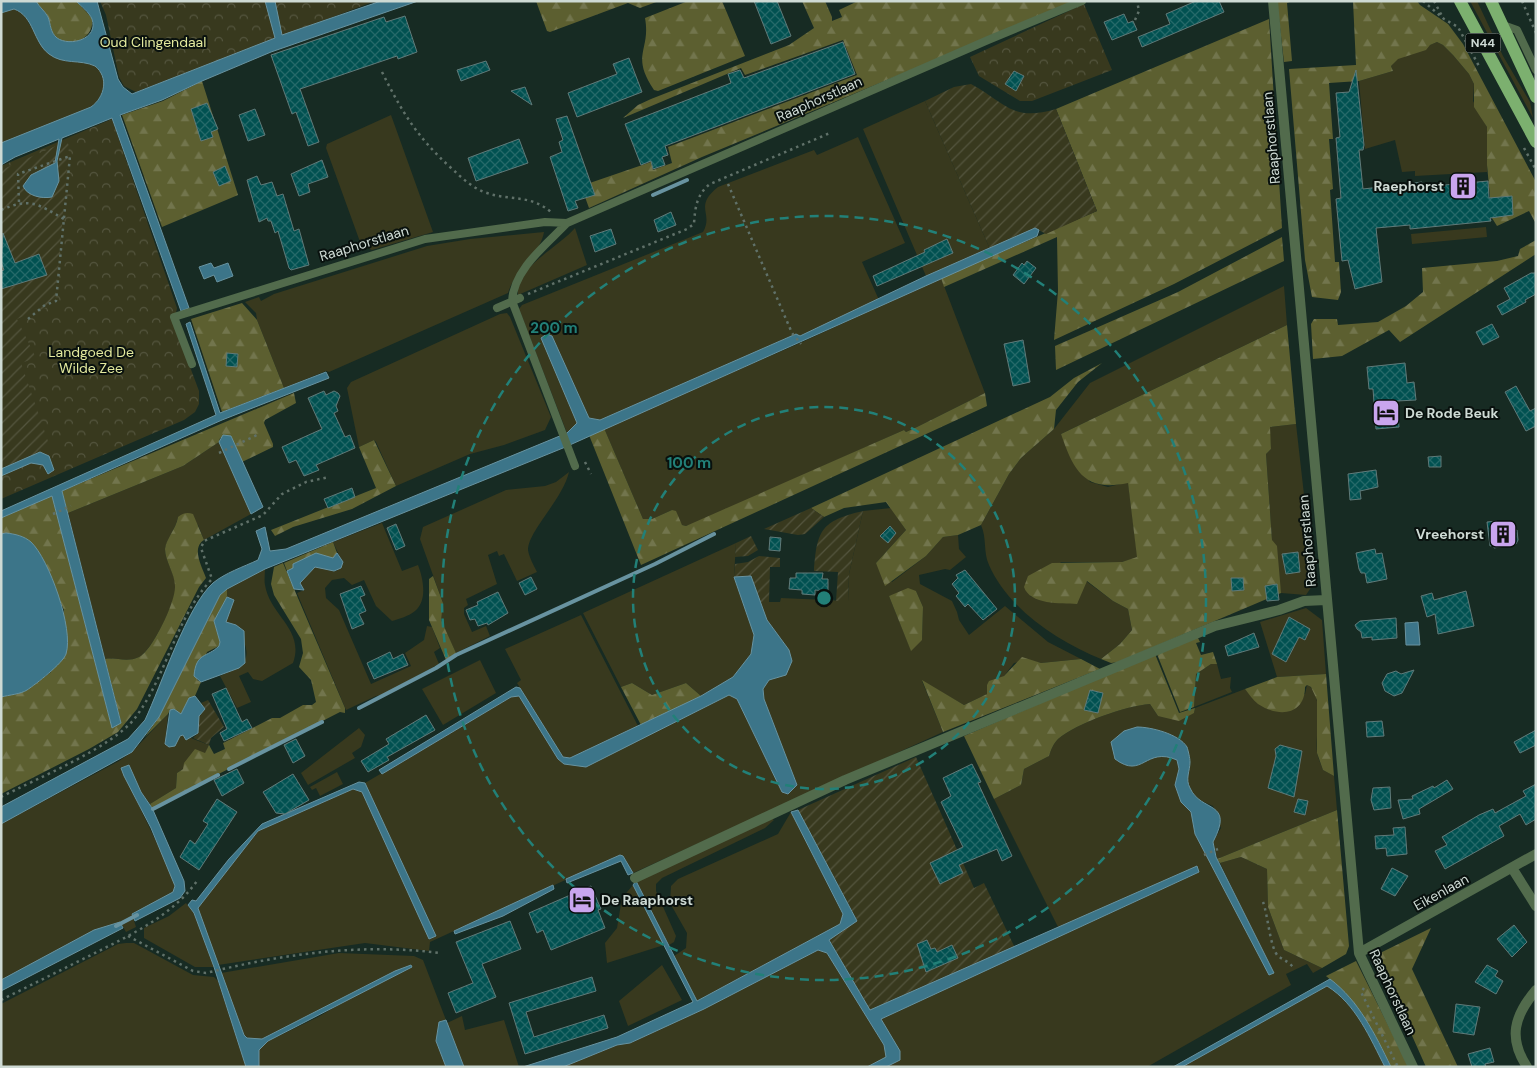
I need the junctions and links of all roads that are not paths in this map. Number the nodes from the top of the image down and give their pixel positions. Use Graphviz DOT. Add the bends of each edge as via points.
graph roads {
  1 [pos="1082,1"];
  2 [pos="1272,1"];
  3 [pos="1460,1"];
  4 [pos="1492,1"];
  5 [pos="1503,25"];
  6 [pos="1536,70"];
  7 [pos="1536,97"];
  8 [pos="1536,142"];
  9 [pos="567,223"];
  10 [pos="516,299"];
  11 [pos="497,308"];
  12 [pos="192,364"];
  13 [pos="575,466"];
  14 [pos="1326,600"];
  15 [pos="1536,854"];
  16 [pos="1512,868"];
  17 [pos="635,878"];
  18 [pos="1536,906"];
  19 [pos="1359,953"];
  20 [pos="1536,990"];
  21 [pos="1413,1067"];
  22 [pos="1527,1067"];
  1 -- 9 [label="lane, Raaphorstlaan"];
  2 -- 14 [label="street, Raaphorstlaan"];
  3 -- 8 [label="main road, N44"];
  4 -- 5 [label="main road, N44"];
  5 -- 6 [label="lane, N44" via="1516,30"];
  5 -- 7 [label="main road, N44"];
  9 -- 10 [label="lane, Raaphorstlaan" via="520,274 513,290"];
  9 -- 12 [label="lane, Raaphorstlaan" via="545,222 425,239 170,318"];
  10 -- 11 [label="lane"];
  10 -- 13 [label="lane"];
  14 -- 17 [label="street" via="1304,601 1215,626 845,780"];
  14 -- 19 [label="street, Raaphorstlaan"];
  15 -- 16 [label="street, Eikenlaan"];
  16 -- 18 [label="street"];
  16 -- 19 [label="street, Eikenlaan"];
  19 -- 21 [label="street, Raaphorstlaan"];
  20 -- 22 [label="street" via="1518,1018 1514,1032 1516,1047"];
}
